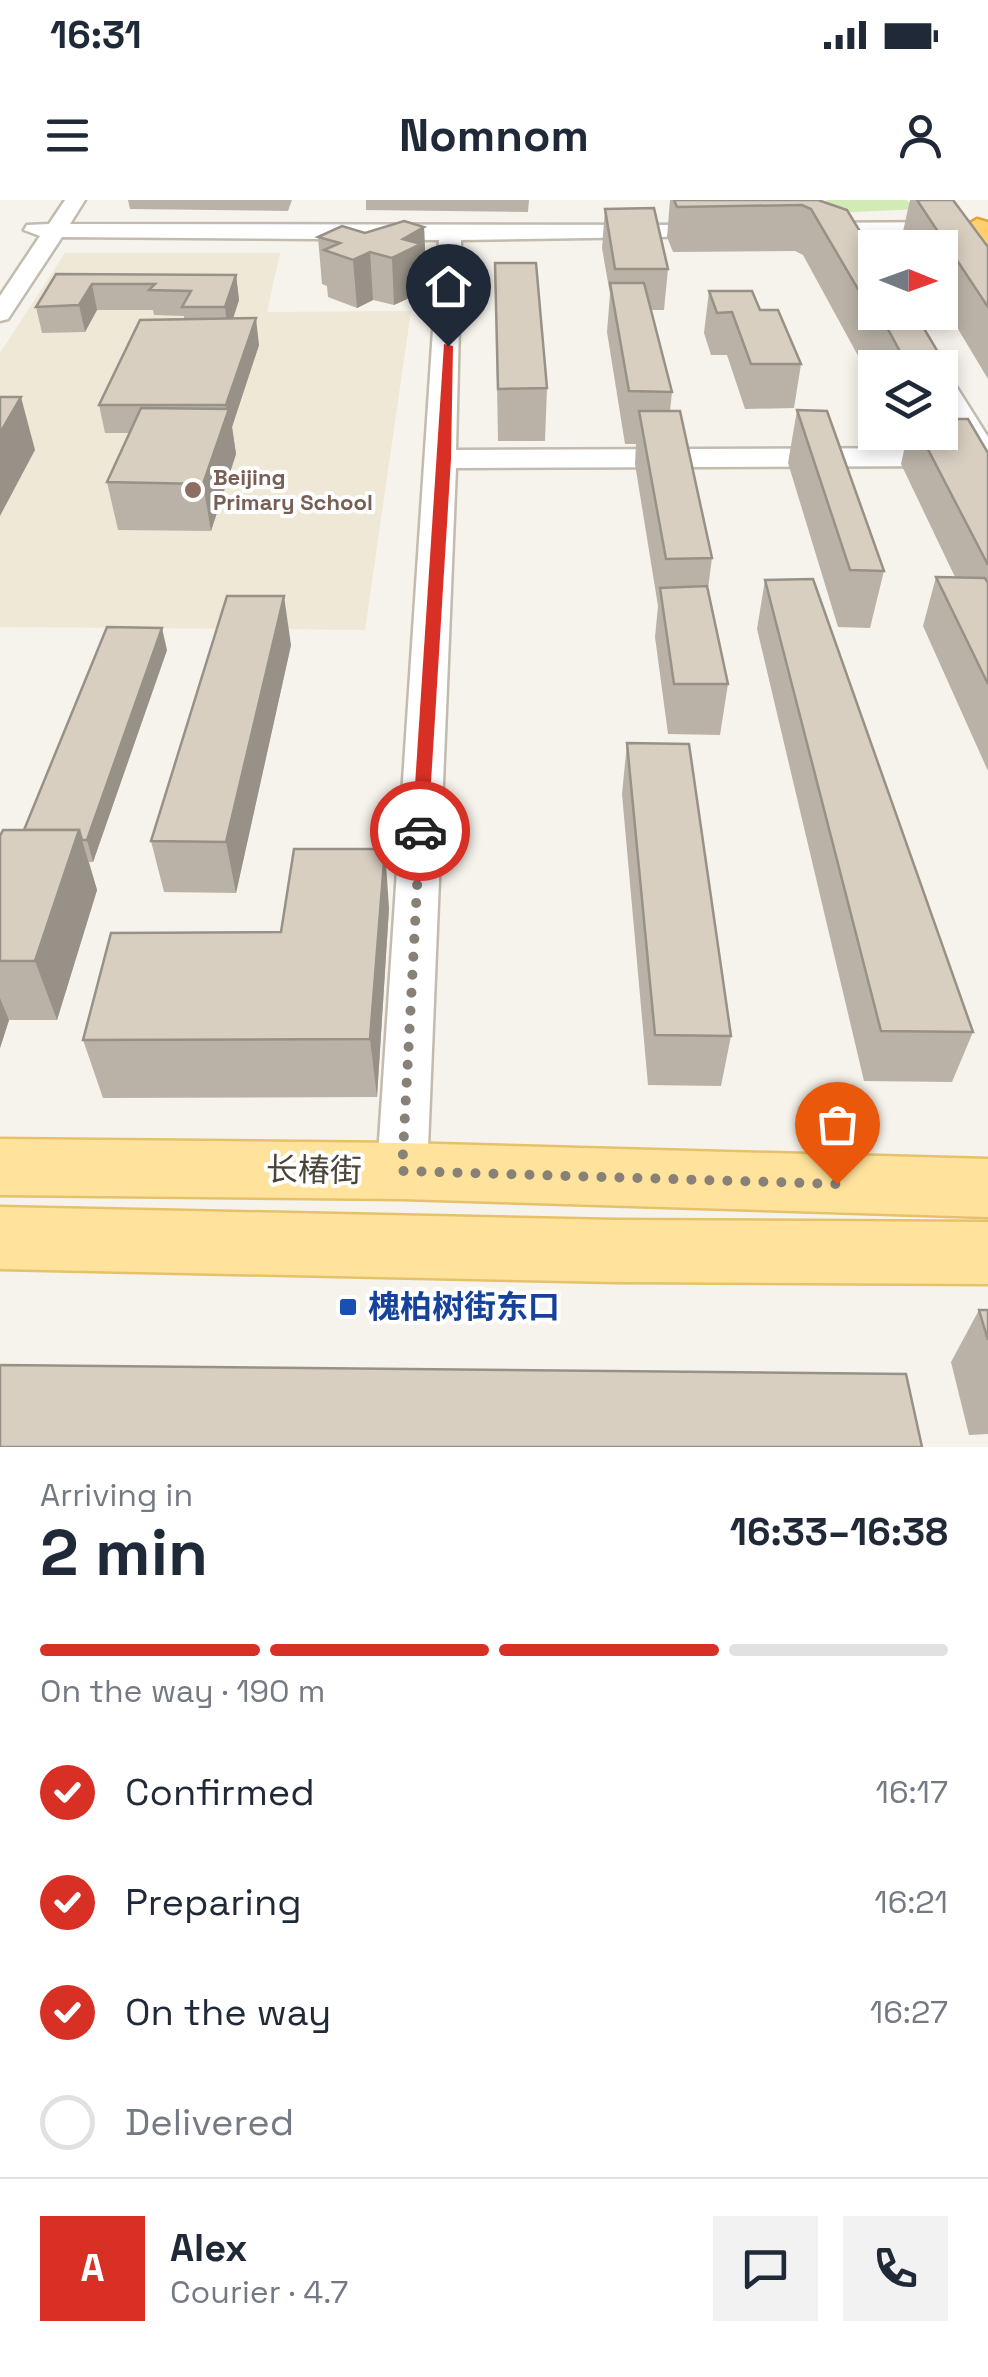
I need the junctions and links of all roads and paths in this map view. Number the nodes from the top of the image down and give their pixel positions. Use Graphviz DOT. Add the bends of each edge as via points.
graph roads {
  1 [pos="55,200"];
  2 [pos="74,200"];
  3 [pos="939,200"];
  4 [pos="985,221"];
  5 [pos="848,228"];
  6 [pos="791,229"];
  7 [pos="46,230"];
  8 [pos="734,230"];
  9 [pos="450,234"];
  10 [pos="858,245"];
  11 [pos="0,279"];
  12 [pos="0,314"];
  13 [pos="958,411"];
  14 [pos="986,458"];
  15 [pos="445,459"];
  16 [pos="0,1167"];
  17 [pos="402,1171"];
  18 [pos="988,1188"];
  19 [pos="0,1238"];
  20 [pos="988,1254"];
  1 -- 7 [label="street"];
  2 -- 7 [label="street"];
  3 -- 4 [label="street"];
  4 -- 5 [label="street"];
  5 -- 6 [label="street"];
  5 -- 10 [label="street"];
  7 -- 9 [label="street"];
  7 -- 11 [label="street"];
  7 -- 12 [label="street"];
  8 -- 9 [label="street" via="543,224"];
  9 -- 15 [label="street"];
  13 -- 14 [label="street"];
  14 -- 15 [label="street"];
  15 -- 17 [label="street"];
  16 -- 17 [label="main road, 长椿街"];
  17 -- 18 [label="main road, 长椿街"];
  19 -- 20 [label="main road"];
}
